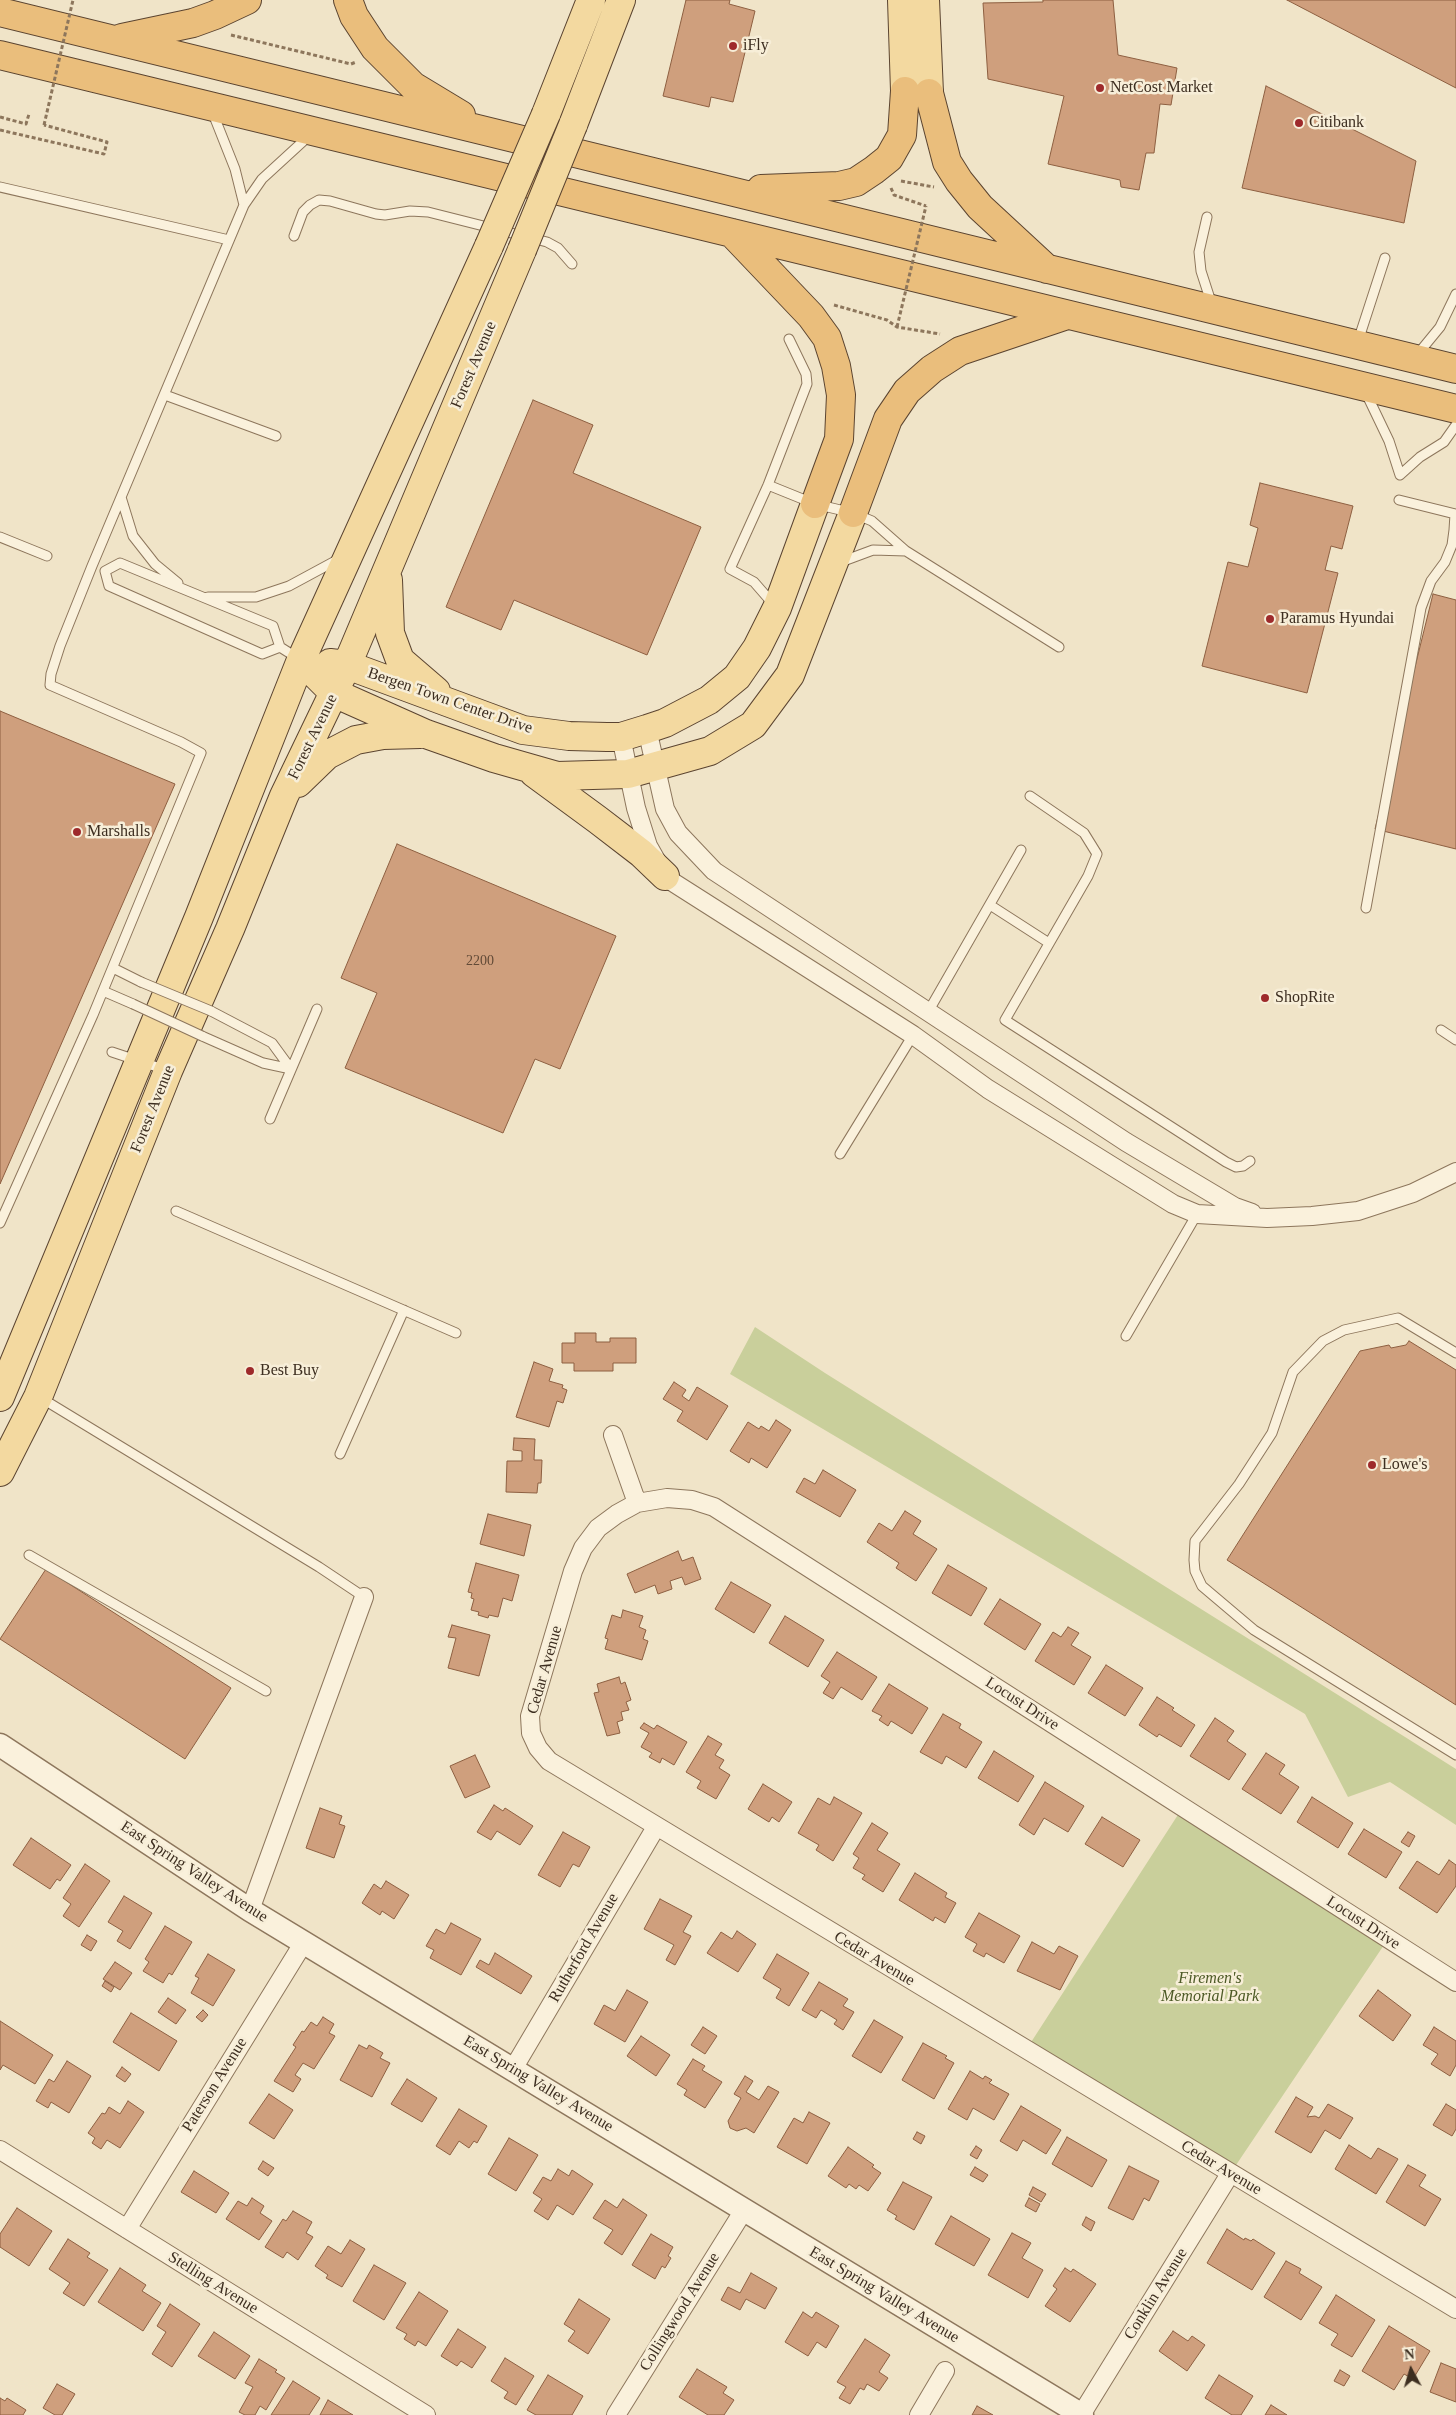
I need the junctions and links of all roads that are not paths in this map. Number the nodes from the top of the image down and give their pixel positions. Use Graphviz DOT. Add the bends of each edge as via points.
graph roads {
  1 [pos="247,0"];
  2 [pos="348,0"];
  3 [pos="591,0"];
  4 [pos="621,0"];
  5 [pos="902,0"];
  6 [pos="924,0"];
  7 [pos="0,12"];
  8 [pos="116,39"];
  9 [pos="0,56"];
  10 [pos="917,92"];
  11 [pos="210,107"];
  12 [pos="481,128"];
  13 [pos="314,131"];
  14 [pos="0,187"];
  15 [pos="725,190"];
  16 [pos="244,206"];
  17 [pos="1207,217"];
  18 [pos="732,233"];
  19 [pos="294,236"];
  20 [pos="228,240"];
  21 [pos="1385,258"];
  22 [pos="572,264"];
  23 [pos="1049,270"];
  24 [pos="1456,294"];
  25 [pos="1212,307"];
  26 [pos="1068,315"];
  27 [pos="789,339"];
  28 [pos="1357,344"];
  29 [pos="1415,358"];
  30 [pos="1456,369"];
  31 [pos="1364,387"];
  32 [pos="165,395"];
  33 [pos="1456,409"];
  34 [pos="1456,425"];
  35 [pos="276,436"];
  36 [pos="768,485"];
  37 [pos="121,497"];
  38 [pos="1399,500"];
  39 [pos="815,504"];
  40 [pos="853,514"];
  41 [pos="0,537"];
  42 [pos="906,551"];
  43 [pos="350,552"];
  44 [pos="47,556"];
  45 [pos="834,565"];
  46 [pos="92,566"];
  47 [pos="105,571"];
  48 [pos="387,572"];
  49 [pos="184,588"];
  50 [pos="203,597"];
  51 [pos="777,608"];
  52 [pos="1058,647"];
  53 [pos="291,654"];
  54 [pos="348,665"];
  55 [pos="334,692"];
  56 [pos="448,702"];
  57 [pos="647,729"];
  58 [pos="426,734"];
  59 [pos="621,737"];
  60 [pos="524,767"];
  61 [pos="656,767"];
  62 [pos="628,774"];
  63 [pos="284,796"];
  64 [pos="1030,796"];
  65 [pos="1021,850"];
  66 [pos="665,876"];
  67 [pos="990,905"];
  68 [pos="1366,908"];
  69 [pos="1049,943"];
  70 [pos="113,968"];
  71 [pos="103,991"];
  72 [pos="317,1009"];
  73 [pos="928,1012"];
  74 [pos="1441,1030"];
  75 [pos="913,1035"];
  76 [pos="1456,1040"];
  77 [pos="112,1052"];
  78 [pos="140,1060"];
  79 [pos="292,1069"];
  80 [pos="168,1071"];
  81 [pos="270,1119"];
  82 [pos="840,1154"];
  83 [pos="1250,1161"];
  84 [pos="1456,1172"];
  85 [pos="176,1211"];
  86 [pos="1197,1214"];
  87 [pos="1267,1218"];
  88 [pos="0,1223"];
  89 [pos="404,1310"];
  90 [pos="456,1333"];
  91 [pos="1126,1336"];
  92 [pos="1456,1353"];
  93 [pos="0,1397"];
  94 [pos="38,1397"];
  95 [pos="613,1436"];
  96 [pos="340,1454"];
  97 [pos="0,1472"];
  98 [pos="637,1504"];
  99 [pos="29,1555"];
  100 [pos="364,1598"];
  101 [pos="266,1691"];
  102 [pos="0,1746"];
  103 [pos="1456,1755"];
  104 [pos="656,1827"];
  105 [pos="250,1910"];
  106 [pos="304,1942"];
  107 [pos="1456,1982"];
  108 [pos="513,2068"];
  109 [pos="0,2150"];
  110 [pos="1230,2174"];
  111 [pos="744,2210"];
  112 [pos="127,2229"];
  113 [pos="1456,2309"];
  114 [pos="945,2371"];
  115 [pos="426,2415"];
  116 [pos="616,2415"];
  117 [pos="919,2415"];
  118 [pos="1082,2415"];
  1 -- 8 [label="highway" via="193,23"];
  2 -- 12 [label="highway" via="374,48 414,86"];
  3 -- 43 [label="main road, Forest Avenue, bridge" via="489,246"];
  4 -- 48 [label="main road, Forest Avenue, bridge" via="522,250"];
  5 -- 10 [label="main road"];
  6 -- 10 [label="main road"];
  7 -- 8 [label="highway"];
  8 -- 12 [label="highway"];
  9 -- 11 [label="highway"];
  10 -- 15 [label="highway" via="902,135 889,158 856,182 820,188"];
  10 -- 23 [label="highway" via="947,162 959,181 980,207"];
  11 -- 13 [label="highway"];
  11 -- 16 [label="lane" via="235,169"];
  12 -- 15 [label="highway"];
  13 -- 16 [label="lane" via="262,179"];
  13 -- 18 [label="highway"];
  14 -- 20 [label="lane"];
  15 -- 23 [label="highway"];
  16 -- 20 [label="lane"];
  17 -- 25 [label="lane" via="1199,252"];
  18 -- 26 [label="highway"];
  18 -- 39 [label="highway" via="811,316 827,338 836,366 841,395 839,439"];
  19 -- 22 [label="lane" via="303,212 310,205 319,200 330,201 376,214 428,212 547,242 558,248"];
  20 -- 32 [label="lane"];
  21 -- 28 [label="lane"];
  23 -- 25 [label="highway"];
  24 -- 29 [label="lane" via="1440,326"];
  25 -- 28 [label="highway"];
  26 -- 31 [label="highway"];
  26 -- 40 [label="highway" via="960,351 907,391 888,419"];
  27 -- 36 [label="lane" via="806,374 807,384"];
  28 -- 29 [label="highway"];
  29 -- 30 [label="highway"];
  31 -- 33 [label="highway"];
  31 -- 34 [label="lane" via="1400,475 1444,442"];
  32 -- 35 [label="lane"];
  32 -- 37 [label="lane"];
  36 -- 39 [label="lane"];
  36 -- 51 [label="lane" via="730,569 754,582"];
  37 -- 46 [label="lane"];
  37 -- 49 [label="lane" via="133,536 155,564"];
  38 -- 68 [label="lane" via="1455,514 1454,530 1452,545 1431,581 1421,608"];
  39 -- 40 [label="lane"];
  39 -- 51 [label="main road, Bergen Town Center Drive"];
  40 -- 42 [label="lane" via="872,521"];
  40 -- 45 [label="main road, Bergen Town Center Drive"];
  41 -- 44 [label="lane"];
  42 -- 45 [label="lane" via="873,550"];
  42 -- 52 [label="lane"];
  43 -- 50 [label="lane" via="288,586 256,597"];
  43 -- 53 [label="main road, Forest Avenue"];
  45 -- 61 [label="main road, Bergen Town Center Drive" via="790,675 753,725 710,751"];
  46 -- 47 [label="lane"];
  46 -- 70 [label="lane" via="60,646 50,685 181,742 201,754"];
  47 -- 49 [label="lane" via="120,563"];
  47 -- 53 [label="lane" via="109,586 262,654"];
  48 -- 54 [label="main road, Forest Avenue"];
  48 -- 56 [label="main road" via="390,633 400,660"];
  49 -- 50 [label="lane"];
  50 -- 53 [label="lane" via="273,626"];
  51 -- 57 [label="main road, Bergen Town Center Drive" via="757,648 737,676 708,700"];
  53 -- 54 [label="main road, Bergen Town Center Drive"];
  53 -- 55 [label="main road, Bergen Town Center Drive"];
  53 -- 78 [label="main road, Forest Avenue"];
  54 -- 55 [label="main road, Forest Avenue"];
  54 -- 56 [label="main road, Bergen Town Center Drive"];
  55 -- 58 [label="main road, Bergen Town Center Drive"];
  55 -- 63 [label="main road, Forest Avenue"];
  56 -- 59 [label="main road, Bergen Town Center Drive" via="523,730 570,736"];
  57 -- 59 [label="main road, Bergen Town Center Drive"];
  57 -- 61 [label="street"];
  58 -- 60 [label="main road, Bergen Town Center Drive"];
  58 -- 63 [label="main road" via="383,735 356,740 327,755"];
  59 -- 62 [label="street"];
  60 -- 62 [label="main road, Bergen Town Center Drive" via="556,776"];
  60 -- 66 [label="main road" via="598,820"];
  61 -- 62 [label="main road, Bergen Town Center Drive"];
  61 -- 73 [label="street" via="665,808 678,833 714,870"];
  62 -- 66 [label="street" via="648,846"];
  63 -- 80 [label="main road, Forest Avenue"];
  64 -- 69 [label="lane" via="1084,833 1096,854 1088,876"];
  65 -- 67 [label="lane"];
  66 -- 75 [label="street"];
  67 -- 69 [label="lane"];
  67 -- 73 [label="lane"];
  69 -- 83 [label="lane" via="1005,1020 1226,1162 1236,1167"];
  70 -- 71 [label="lane"];
  70 -- 79 [label="lane, bridge" via="211,1011 272,1043"];
  71 -- 79 [label="lane, bridge" via="263,1064"];
  71 -- 88 [label="lane"];
  72 -- 79 [label="lane"];
  73 -- 87 [label="street" via="1126,1142 1235,1207"];
  74 -- 76 [label="lane"];
  75 -- 82 [label="lane"];
  75 -- 86 [label="street" via="988,1089 1173,1204"];
  77 -- 78 [label="lane"];
  78 -- 80 [label="lane"];
  78 -- 93 [label="main road, Forest Avenue"];
  79 -- 81 [label="lane"];
  80 -- 94 [label="main road, Forest Avenue"];
  84 -- 87 [label="street" via="1413,1193 1358,1210"];
  85 -- 89 [label="lane"];
  86 -- 87 [label="street"];
  86 -- 91 [label="lane"];
  89 -- 90 [label="lane"];
  89 -- 96 [label="lane"];
  92 -- 103 [label="lane" via="1398,1318 1344,1330 1323,1341 1293,1372 1272,1433 1196,1541 1194,1560 1202,1586 1254,1630"];
  94 -- 97 [label="main road, Forest Avenue"];
  94 -- 100 [label="lane" via="319,1566"];
  95 -- 98 [label="street"];
  98 -- 104 [label="street, Cedar Avenue" via="598,1528 583,1548 573,1571 530,1716 531,1733 549,1761"];
  98 -- 107 [label="street, Locust Drive" via="667,1498 692,1500 714,1507"];
  99 -- 101 [label="lane"];
  100 -- 105 [label="street"];
  102 -- 105 [label="street, East Spring Valley Avenue"];
  104 -- 108 [label="street, Rutherford Avenue"];
  104 -- 110 [label="street, Cedar Avenue"];
  105 -- 106 [label="street, East Spring Valley Avenue"];
  106 -- 108 [label="street, East Spring Valley Avenue"];
  106 -- 112 [label="street, Paterson Avenue"];
  108 -- 111 [label="street, East Spring Valley Avenue"];
  109 -- 112 [label="street, Stelling Avenue"];
  110 -- 113 [label="street, Cedar Avenue"];
  110 -- 118 [label="street, Conklin Avenue"];
  111 -- 116 [label="street, Collingwood Avenue"];
  111 -- 118 [label="street, East Spring Valley Avenue"];
  112 -- 115 [label="street, Stelling Avenue"];
  114 -- 117 [label="street"];
}
